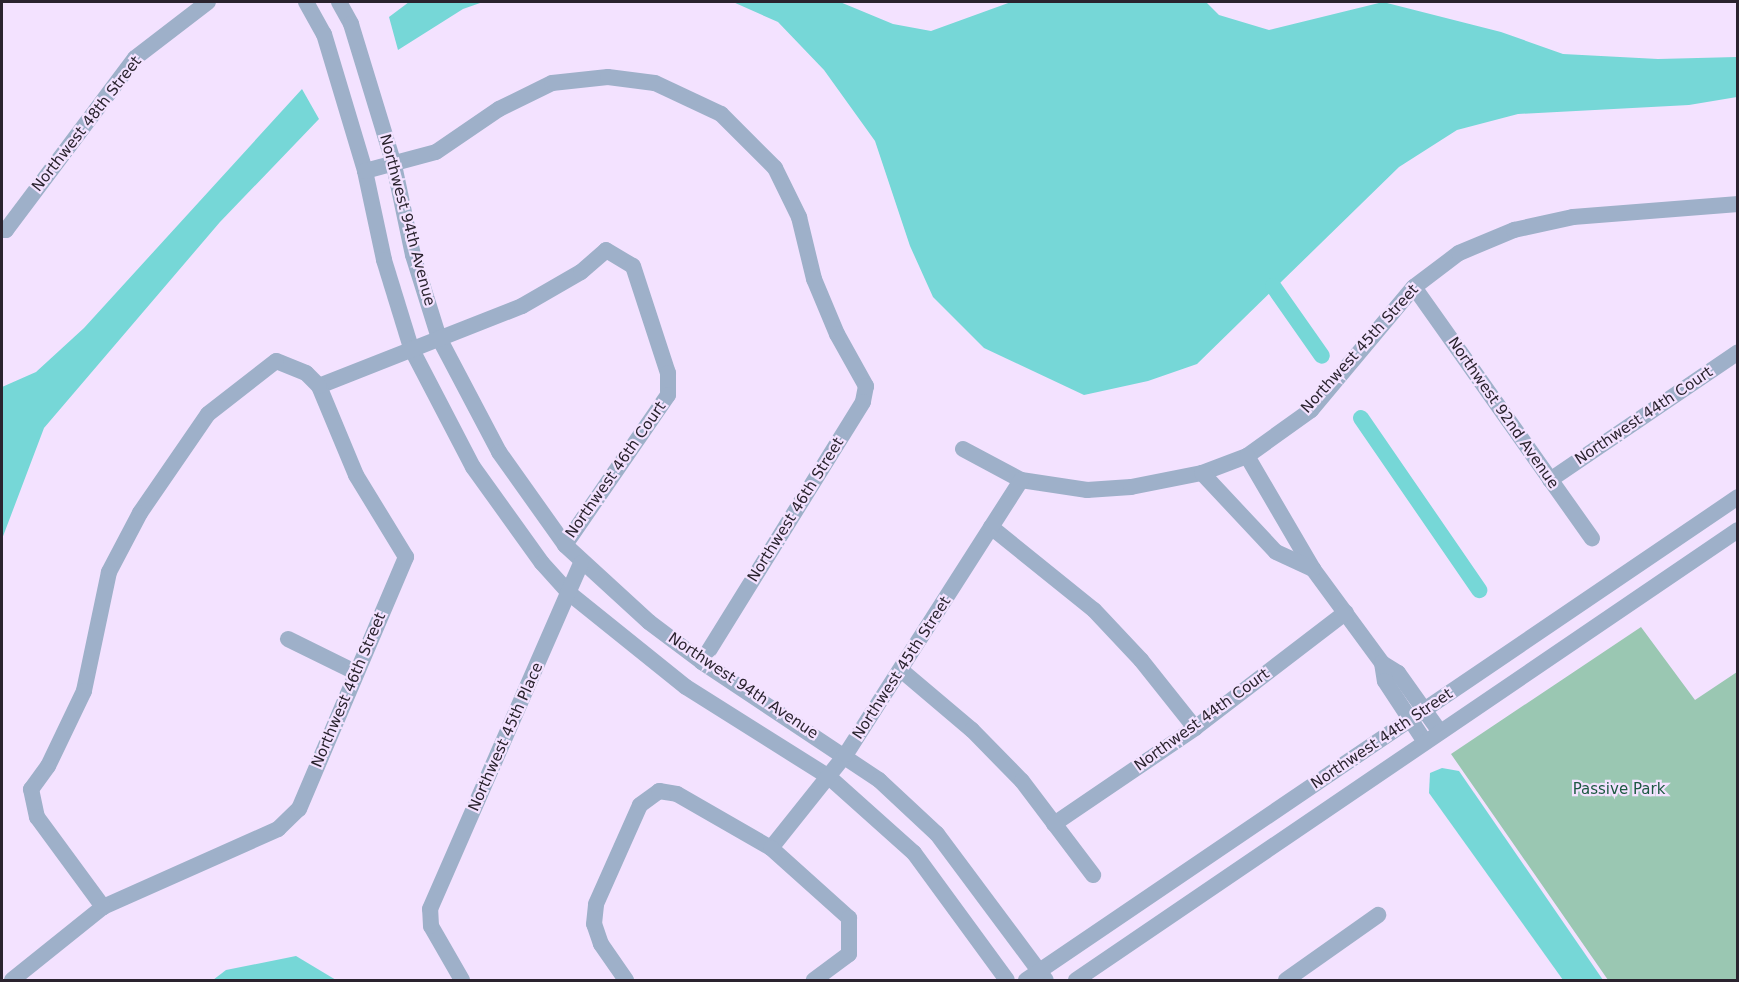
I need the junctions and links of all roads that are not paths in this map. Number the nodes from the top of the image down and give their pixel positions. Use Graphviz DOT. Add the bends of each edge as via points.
graph roads {
  1 [pos="208,2"];
  2 [pos="306,2"];
  3 [pos="339,2"];
  4 [pos="394,165"];
  5 [pos="365,171"];
  6 [pos="1737,204"];
  7 [pos="2,230"];
  8 [pos="1414,287"];
  9 [pos="439,338"];
  10 [pos="411,348"];
  11 [pos="1737,352"];
  12 [pos="319,386"];
  13 [pos="963,448"];
  14 [pos="1246,456"];
  15 [pos="1202,473"];
  16 [pos="1021,480"];
  17 [pos="1550,480"];
  18 [pos="1737,497"];
  19 [pos="991,527"];
  20 [pos="1737,530"];
  21 [pos="1592,538"];
  22 [pos="565,545"];
  23 [pos="581,564"];
  24 [pos="1313,569"];
  25 [pos="569,593"];
  26 [pos="1346,612"];
  27 [pos="288,639"];
  28 [pos="702,662"];
  29 [pos="1382,663"];
  30 [pos="901,670"];
  31 [pos="355,672"];
  32 [pos="1424,710"];
  33 [pos="1410,720"];
  34 [pos="1195,728"];
  35 [pos="1440,732"];
  36 [pos="1425,742"];
  37 [pos="846,754"];
  38 [pos="829,777"];
  39 [pos="1054,824"];
  40 [pos="771,848"];
  41 [pos="1093,875"];
  42 [pos="103,907"];
  43 [pos="1378,915"];
  44 [pos="1036,978"];
  45 [pos="12,981"];
  46 [pos="462,981"];
  47 [pos="626,981"];
  48 [pos="814,981"];
  49 [pos="1007,981"];
  50 [pos="1076,981"];
  51 [pos="1286,981"];
  1 -- 7 [label="street, Northwest 48th Street" via="135,58 6,230"];
  2 -- 5 [label="street, Northwest 94th Avenue" via="324,34"];
  3 -- 4 [label="street, Northwest 94th Avenue" via="351,24"];
  4 -- 5 [label="street"];
  4 -- 9 [label="street, Northwest 94th Avenue" via="413,255"];
  4 -- 28 [label="street, Northwest 46th Street" via="436,152 499,109 552,83 608,76 656,83 721,114 775,168 800,217 814,279 832,323 866,386 863,402"];
  5 -- 10 [label="street, Northwest 94th Avenue" via="384,260"];
  6 -- 8 [label="street, Northwest 45th Street" via="1573,217 1514,230 1459,253"];
  8 -- 14 [label="street, Northwest 45th Street" via="1311,410"];
  8 -- 17 [label="street, Northwest 92nd Avenue"];
  9 -- 10 [label="street"];
  9 -- 22 [label="street, Northwest 94th Avenue" via="499,452"];
  9 -- 22 [label="street, Northwest 46th Court" via="522,306 581,272 606,250 633,266 668,372 668,395"];
  10 -- 12 [label="street"];
  10 -- 25 [label="street, Northwest 94th Avenue" via="473,467 542,563"];
  11 -- 17 [label="street, Northwest 44th Court"];
  12 -- 31 [label="street, Northwest 46th Street" via="356,476 406,557"];
  12 -- 42 [label="street" via="306,373 276,361 208,414 140,513 109,572 84,691 48,766 31,789 37,817"];
  13 -- 16 [label="street, Northwest 45th Street"];
  14 -- 15 [label="street, Northwest 45th Street"];
  14 -- 24 [label="street"];
  15 -- 16 [label="street, Northwest 45th Street" via="1131,487 1087,490"];
  15 -- 24 [label="street" via="1276,552"];
  16 -- 19 [label="street, Northwest 45th Street"];
  17 -- 21 [label="street, Northwest 92nd Avenue"];
  18 -- 32 [label="street, Northwest 44th Street"];
  19 -- 30 [label="street, Northwest 45th Street"];
  19 -- 34 [label="street" via="1094,610 1141,660"];
  20 -- 35 [label="street, Northwest 44th Street"];
  22 -- 23 [label="street, Northwest 94th Avenue"];
  23 -- 25 [label="street, Northwest 45th Place"];
  23 -- 28 [label="street, Northwest 94th Avenue"];
  24 -- 26 [label="street"];
  25 -- 38 [label="street, Northwest 94th Avenue" via="686,687"];
  25 -- 46 [label="street, Northwest 45th Place" via="430,909 431,926"];
  26 -- 29 [label="street"];
  26 -- 34 [label="street, Northwest 44th Court"];
  27 -- 31 [label="street"];
  28 -- 37 [label="street, Northwest 94th Avenue"];
  29 -- 32 [label="street" via="1398,673"];
  29 -- 33 [label="street" via="1385,681"];
  30 -- 37 [label="street, Northwest 45th Street"];
  30 -- 39 [label="street" via="972,730 1022,781"];
  31 -- 42 [label="street, Northwest 46th Street" via="299,809 278,829"];
  32 -- 33 [label="street, Northwest 44th Street"];
  32 -- 35 [label="street"];
  33 -- 36 [label="street"];
  33 -- 44 [label="street, Northwest 44th Street"];
  34 -- 39 [label="street, Northwest 44th Court"];
  35 -- 36 [label="street, Northwest 44th Street"];
  36 -- 50 [label="street, Northwest 44th Street"];
  37 -- 38 [label="street, Northwest 45th Street"];
  37 -- 44 [label="street, Northwest 94th Avenue" via="937,834"];
  38 -- 40 [label="street, Northwest 45th Street"];
  38 -- 49 [label="street, Northwest 94th Avenue" via="914,853"];
  39 -- 41 [label="street"];
  40 -- 47 [label="street" via="677,794 659,791 640,805 597,904 594,924"];
  40 -- 48 [label="street" via="849,918 849,954"];
  42 -- 45 [label="street, Northwest 46th Street"];
  43 -- 51 [label="street"];
}
